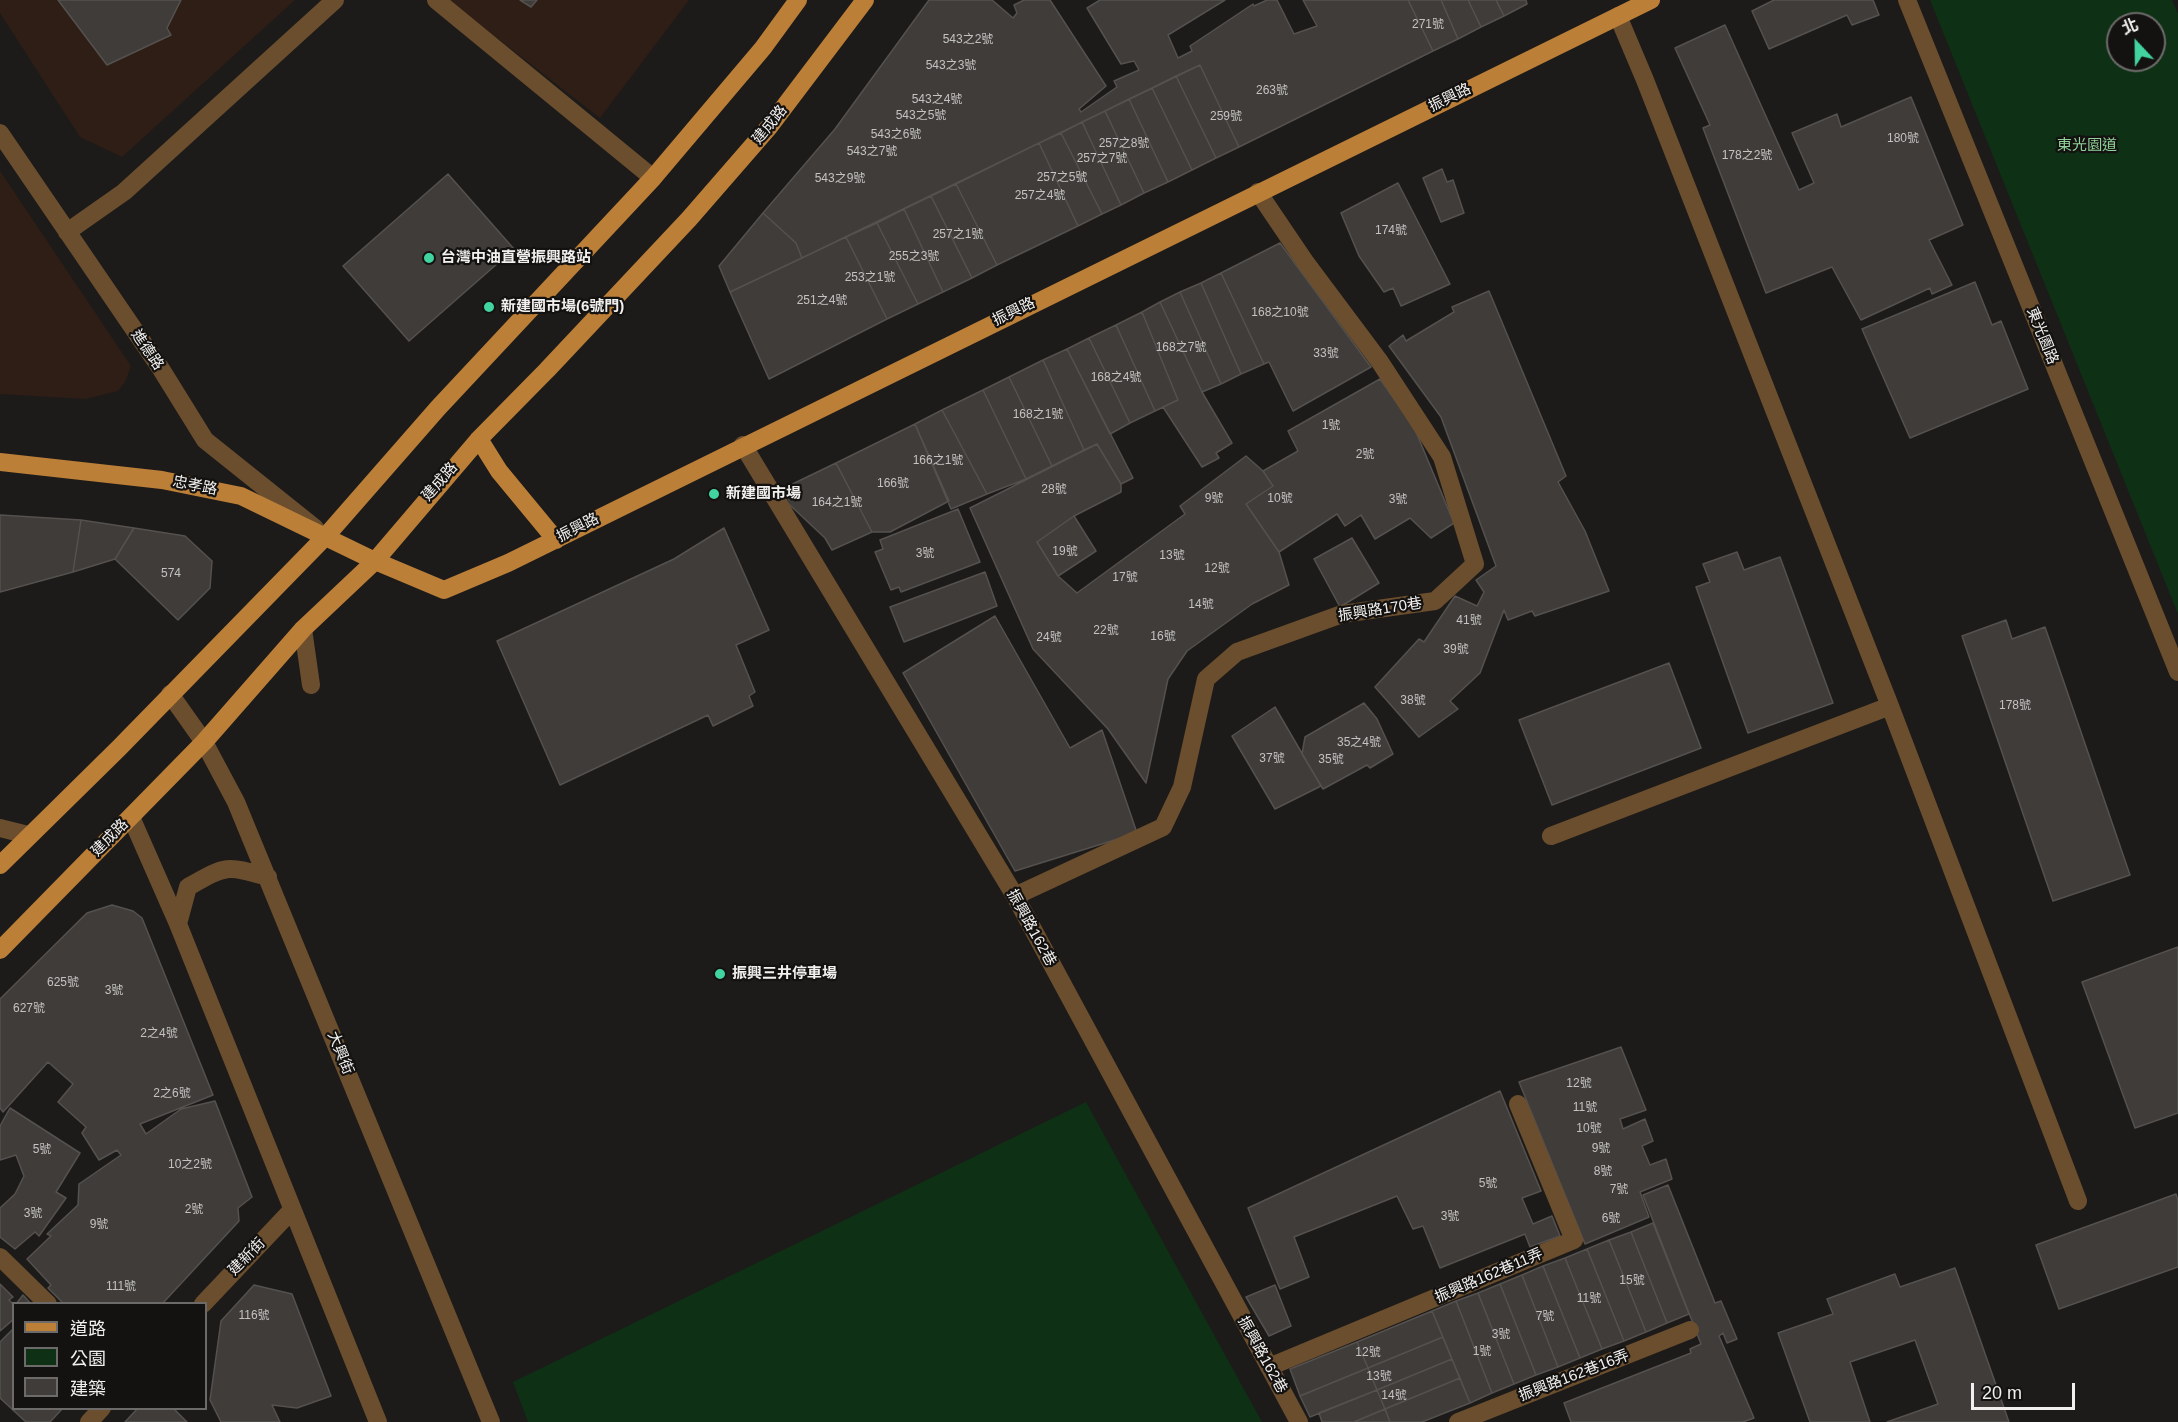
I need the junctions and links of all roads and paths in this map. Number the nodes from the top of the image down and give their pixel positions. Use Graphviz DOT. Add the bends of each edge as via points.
graph roads {
  1 [pos="335,0"];
  2 [pos="436,0"];
  3 [pos="798,0"];
  4 [pos="865,0"];
  5 [pos="1651,0"];
  6 [pos="1907,0"];
  7 [pos="1618,16"];
  8 [pos="0,133"];
  9 [pos="653,178"];
  10 [pos="1258,192"];
  11 [pos="67,232"];
  12 [pos="479,439"];
  13 [pos="743,446"];
  14 [pos="0,462"];
  15 [pos="326,536"];
  16 [pos="556,540"];
  17 [pos="375,561"];
  18 [pos="303,629"];
  19 [pos="2178,672"];
  20 [pos="311,685"];
  21 [pos="170,694"];
  22 [pos="1890,706"];
  23 [pos="204,742"];
  24 [pos="131,817"];
  25 [pos="0,828"];
  26 [pos="28,835"];
  27 [pos="1551,836"];
  28 [pos="0,865"];
  29 [pos="268,877"];
  30 [pos="1015,896"];
  31 [pos="178,924"];
  32 [pos="0,950"];
  33 [pos="1518,1104"];
  34 [pos="2078,1201"];
  35 [pos="292,1210"];
  36 [pos="0,1257"];
  37 [pos="46,1302"];
  38 [pos="204,1302"];
  39 [pos="1690,1330"];
  40 [pos="1269,1368"];
  41 [pos="100,1410"];
  42 [pos="90,1422"];
  43 [pos="378,1422"];
  44 [pos="491,1422"];
  45 [pos="1299,1422"];
  46 [pos="1458,1422"];
  1 -- 11 [label="street" via="124,192"];
  2 -- 9 [label="street"];
  3 -- 9 [label="main road" via="763,48"];
  4 -- 12 [label="main road, 建成路" via="732,171"];
  5 -- 7 [label="main road, 振興路"];
  6 -- 19 [label="street, 東光園路"];
  7 -- 10 [label="main road, 振興路"];
  7 -- 22 [label="street"];
  8 -- 11 [label="street, 進德路"];
  9 -- 15 [label="main road" via="438,408"];
  10 -- 13 [label="main road, 振興路"];
  10 -- 30 [label="street, 振興路170巷" via="1380,362 1442,457 1475,564 1435,601 1342,614 1237,652 1206,679 1182,787 1163,827"];
  11 -- 15 [label="street, 進德路" via="161,369 204,440"];
  12 -- 16 [label="main road" via="499,471"];
  12 -- 17 [label="main road, 建成路"];
  13 -- 16 [label="main road, 振興路"];
  13 -- 30 [label="street, 振興路162巷"];
  14 -- 15 [label="main road, 忠孝路" via="200,486 241,496"];
  15 -- 17 [label="main road, 忠孝路"];
  15 -- 21 [label="main road"];
  16 -- 17 [label="main road, 振興路" via="444,590"];
  17 -- 18 [label="main road, 建成路"];
  18 -- 20 [label="street"];
  18 -- 23 [label="main road, 建成路"];
  21 -- 23 [label="street, 大興街"];
  21 -- 26 [label="main road"];
  22 -- 27 [label="street"];
  22 -- 34 [label="street"];
  23 -- 24 [label="main road, 建成路"];
  23 -- 29 [label="street, 大興街" via="221,770"];
  24 -- 31 [label="street"];
  24 -- 32 [label="main road, 建成路"];
  25 -- 26 [label="street"];
  26 -- 28 [label="main road"];
  29 -- 31 [label="street" via="236,868 217,870 188,887"];
  29 -- 44 [label="street, 大興街"];
  30 -- 40 [label="street, 振興路162巷"];
  31 -- 35 [label="street"];
  33 -- 40 [label="street, 振興路162巷11弄" via="1574,1240"];
  35 -- 38 [label="street, 建新街"];
  35 -- 43 [label="street"];
  36 -- 37 [label="street"];
  39 -- 46 [label="street, 振興路162巷16弄"];
  40 -- 45 [label="street, 振興路162巷"];
  41 -- 42 [label="street"];
}
